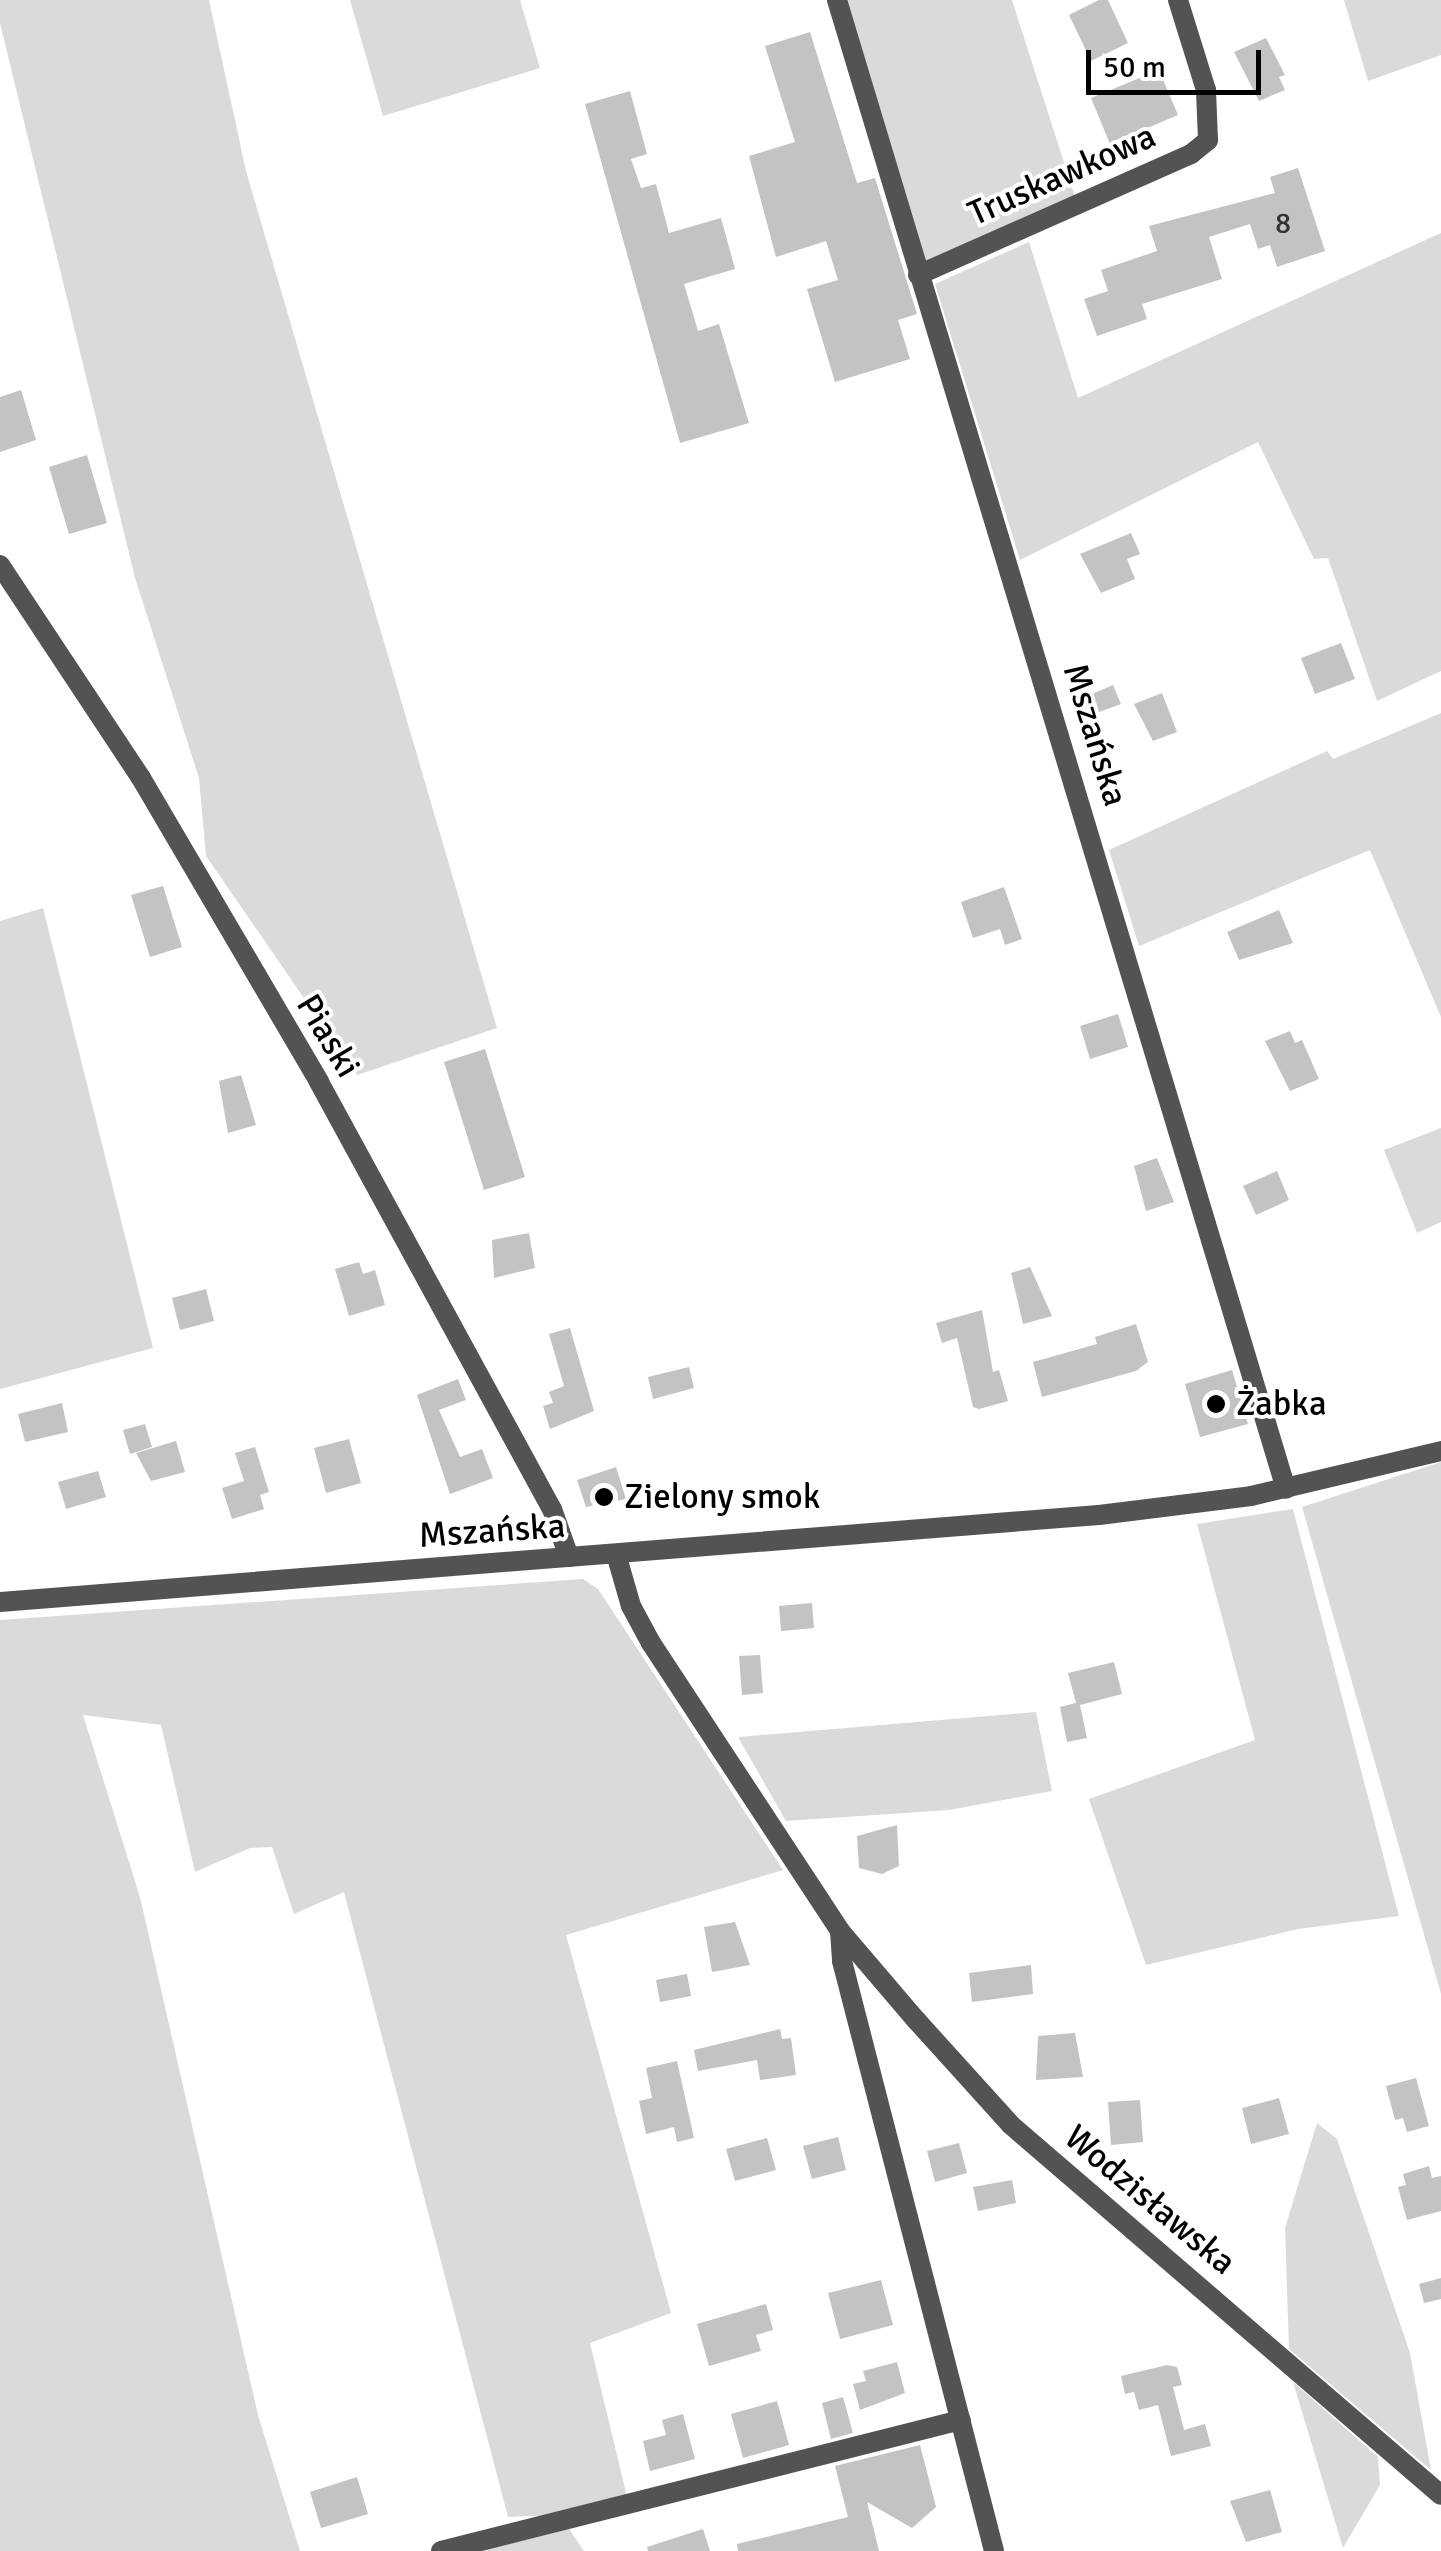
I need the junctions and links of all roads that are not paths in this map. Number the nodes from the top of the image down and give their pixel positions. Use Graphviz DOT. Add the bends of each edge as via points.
graph roads {
  1 [pos="837,0"];
  2 [pos="1178,0"];
  3 [pos="918,276"];
  4 [pos="0,565"];
  5 [pos="1441,1450"];
  6 [pos="1286,1489"];
  7 [pos="616,1554"];
  8 [pos="569,1558"];
  9 [pos="0,1602"];
  10 [pos="840,1931"];
  11 [pos="961,2420"];
  12 [pos="1441,2495"];
  13 [pos="441,2551"];
  14 [pos="994,2551"];
  1 -- 3 [label="street, Mszańska"];
  2 -- 3 [label="street, Truskawkowa" via="1206,90 1208,140 1191,154"];
  3 -- 6 [label="street, Mszańska"];
  4 -- 8 [label="street, Piaski" via="142,778 319,1082 552,1509"];
  5 -- 6 [label="street, Mszańska"];
  6 -- 7 [label="street, Mszańska" via="1098,1515"];
  7 -- 8 [label="street, Mszańska"];
  7 -- 10 [label="street, Wodzisławska" via="640,1625"];
  8 -- 9 [label="street, Mszańska"];
  10 -- 11 [label="street, Wodzisławska" via="842,1962"];
  10 -- 12 [label="street, Wodzisławska" via="1010,2125"];
  11 -- 13 [label="street"];
  11 -- 14 [label="street, Wodzisławska"];
}
